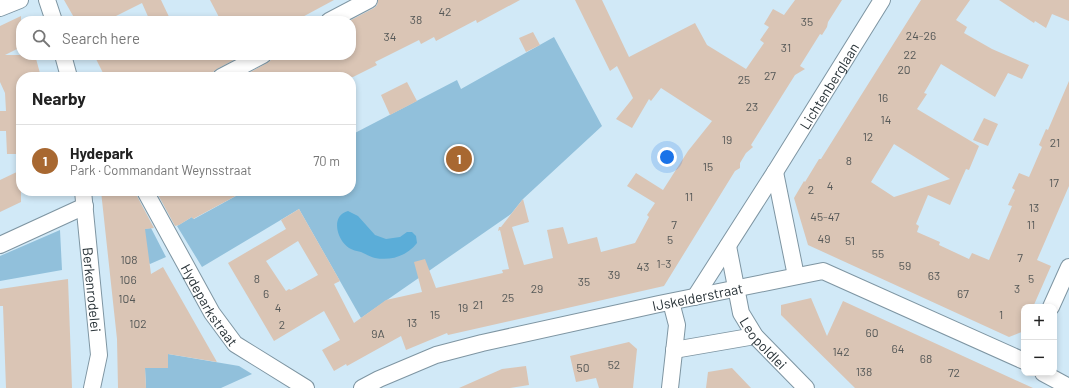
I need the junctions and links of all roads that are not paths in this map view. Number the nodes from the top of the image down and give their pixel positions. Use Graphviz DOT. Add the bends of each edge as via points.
graph roads {
  1 [pos="47,0"];
  2 [pos="369,0"];
  3 [pos="882,0"];
  4 [pos="52,16"];
  5 [pos="339,16"];
  6 [pos="65,60"];
  7 [pos="253,60"];
  8 [pos="68,72"];
  9 [pos="230,72"];
  10 [pos="775,172"];
  11 [pos="148,196"];
  12 [pos="84,198"];
  13 [pos="0,245"];
  14 [pos="728,246"];
  15 [pos="1069,267"];
  16 [pos="796,276"];
  17 [pos="736,289"];
  18 [pos="695,297"];
  19 [pos="671,302"];
  20 [pos="1053,304"];
  21 [pos="755,336"];
  22 [pos="674,350"];
  23 [pos="1021,360"];
  24 [pos="1049,376"];
  25 [pos="1069,387"];
  26 [pos="92,388"];
  27 [pos="306,388"];
  28 [pos="362,388"];
  29 [pos="670,388"];
  30 [pos="806,388"];
  1 -- 4 [label="street"];
  2 -- 5 [label="street"];
  3 -- 10 [label="street, Lichtenberglaan"];
  6 -- 8 [label="street"];
  7 -- 9 [label="street"];
  10 -- 14 [label="street, Lichtenberglaan"];
  10 -- 16 [label="street"];
  11 -- 27 [label="street, Hydeparkstraat" via="212,313 235,344"];
  12 -- 13 [label="street"];
  12 -- 26 [label="street, Berkenrodelei" via="99,355"];
  14 -- 17 [label="street"];
  14 -- 18 [label="street, Lichtenberglaan"];
  15 -- 20 [label="street"];
  16 -- 17 [label="street, IJskelderstraat"];
  16 -- 23 [label="street, IJskelderstraat" via="823,271"];
  17 -- 18 [label="street, IJskelderstraat"];
  17 -- 21 [label="street, Leopoldlei" via="741,313"];
  18 -- 19 [label="street, IJskelderstraat"];
  19 -- 22 [label="street" via="677,325"];
  19 -- 28 [label="street, IJskelderstraat" via="436,355"];
  21 -- 22 [label="street"];
  21 -- 30 [label="street, Leopoldlei"];
  22 -- 29 [label="street"];
  24 -- 25 [label="street"];
}
